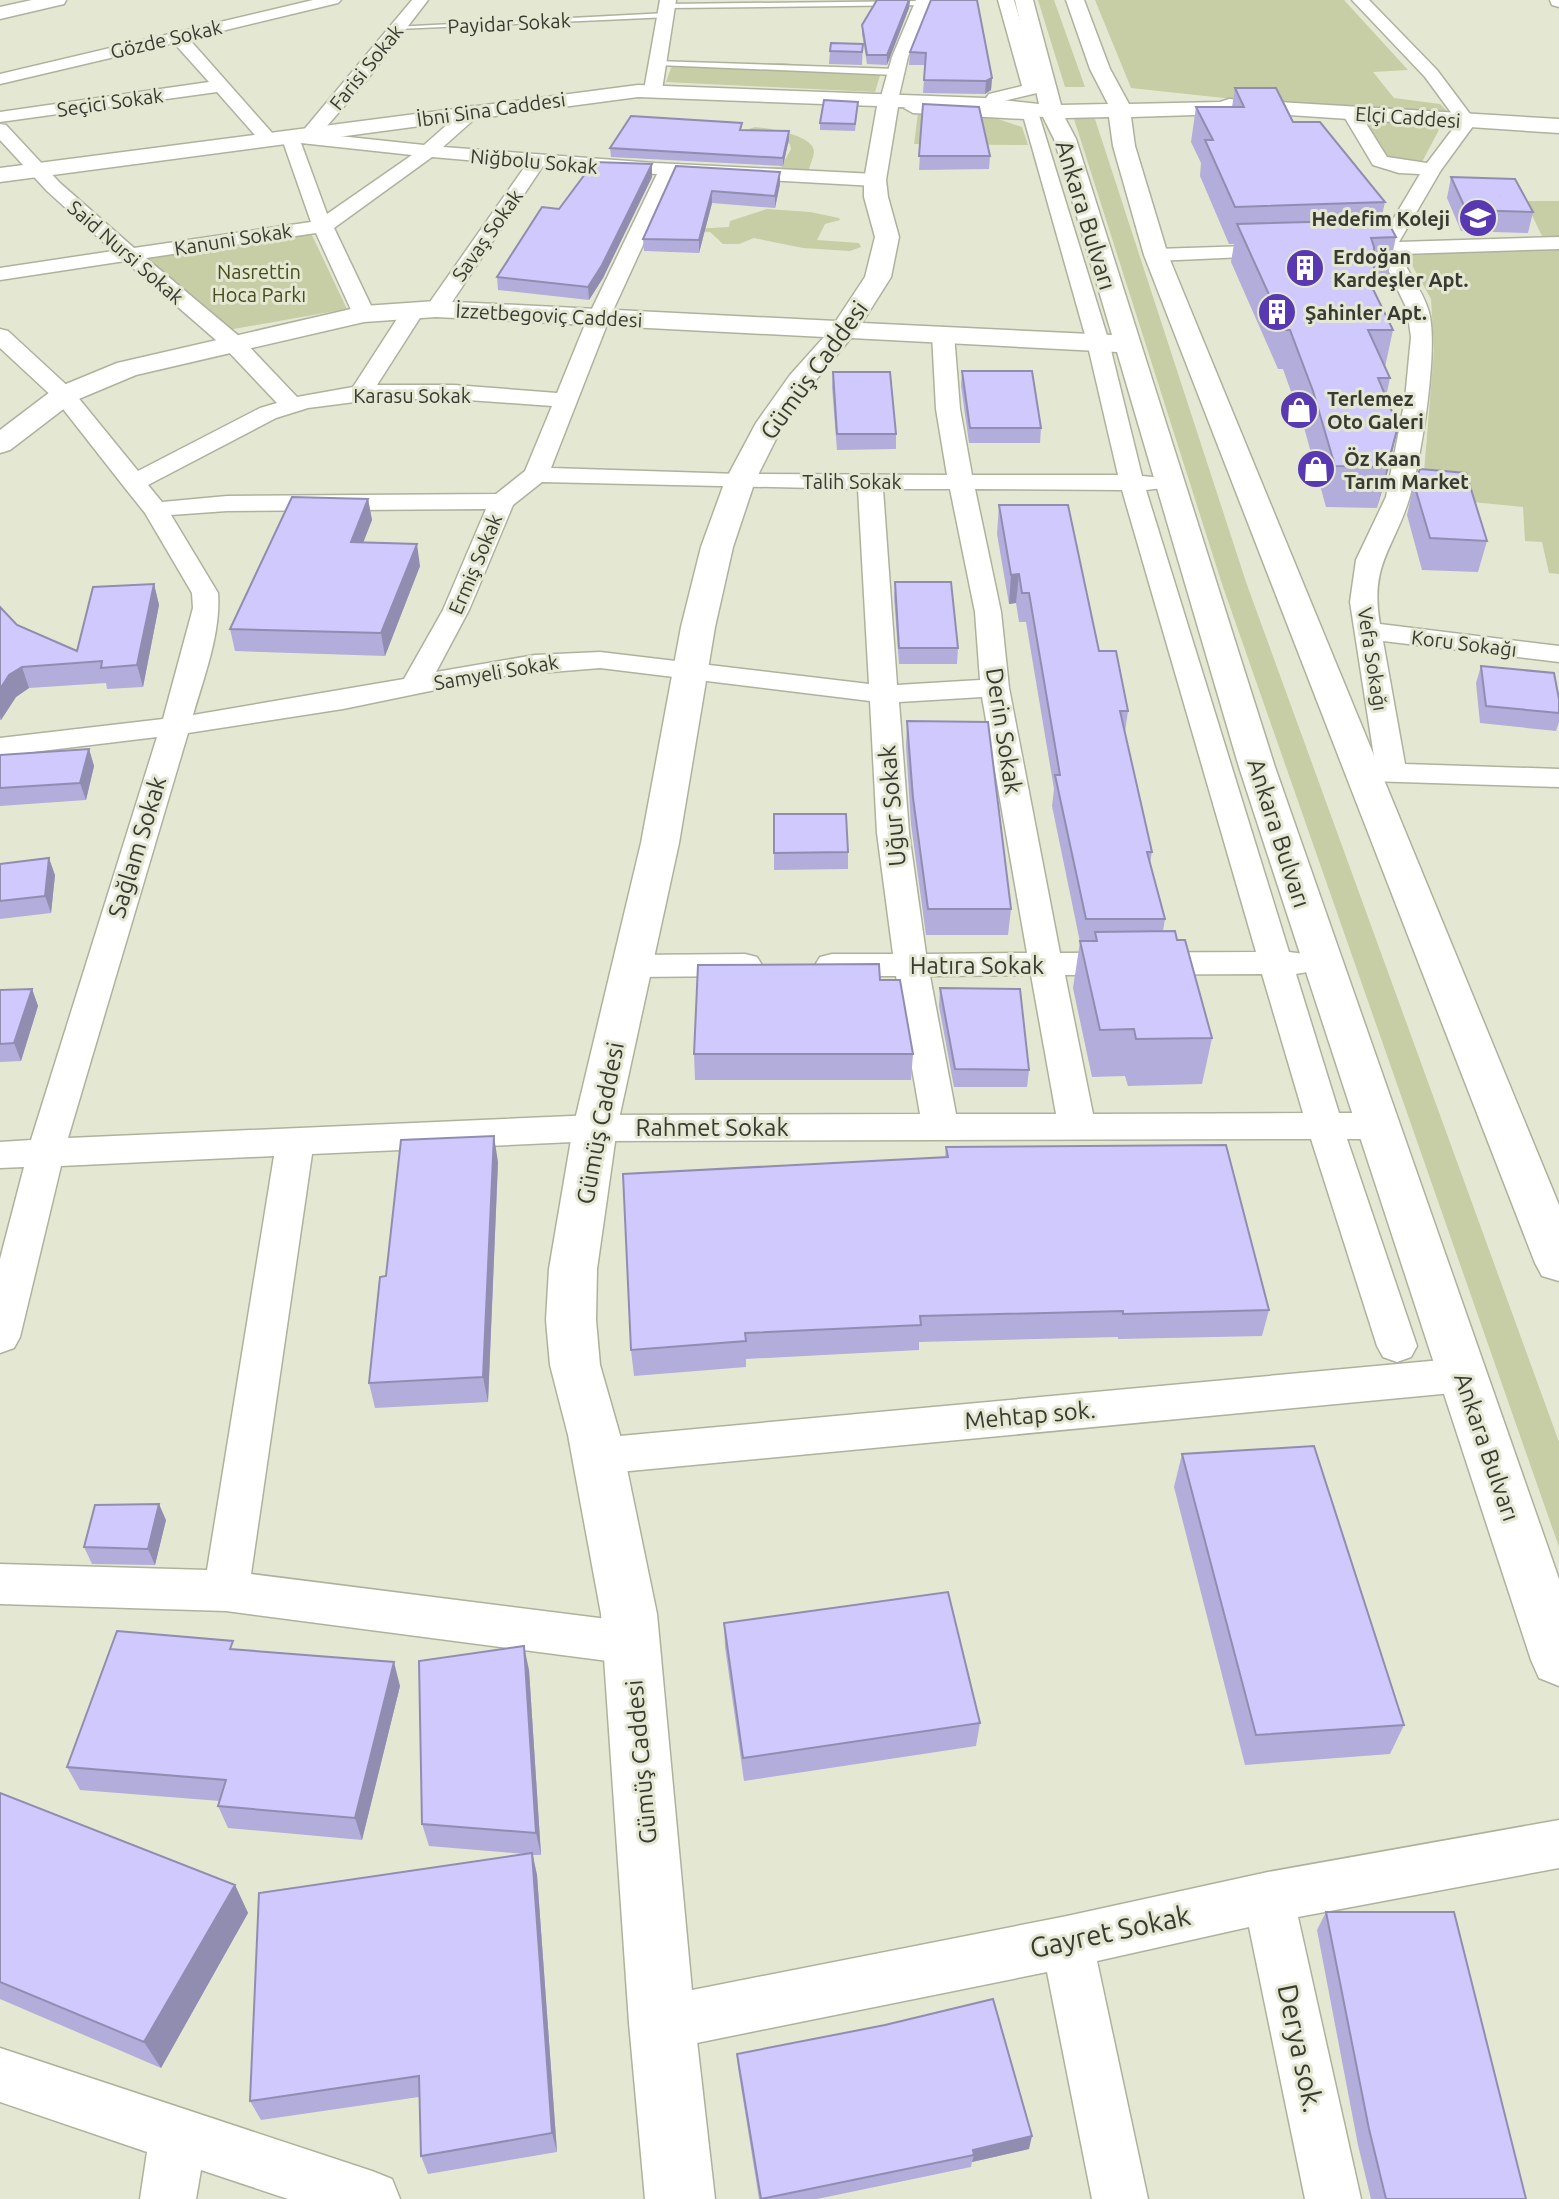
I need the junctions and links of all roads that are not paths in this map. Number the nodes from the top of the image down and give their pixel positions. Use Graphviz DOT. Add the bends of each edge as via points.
graph roads {
  1 [pos="57,0"];
  2 [pos="333,0"];
  3 [pos="420,0"];
  4 [pos="1006,0"];
  5 [pos="1024,0"];
  6 [pos="1075,0"];
  7 [pos="1360,0"];
  8 [pos="923,2"];
  9 [pos="668,7"];
  10 [pos="0,13"];
  11 [pos="398,27"];
  12 [pos="178,37"];
  13 [pos="658,63"];
  14 [pos="896,72"];
  15 [pos="0,79"];
  16 [pos="220,86"];
  17 [pos="653,90"];
  18 [pos="889,100"];
  19 [pos="989,101"];
  20 [pos="1049,103"];
  21 [pos="1117,104"];
  22 [pos="913,108"];
  23 [pos="473,111"];
  24 [pos="1351,113"];
  25 [pos="0,117"];
  26 [pos="1467,122"];
  27 [pos="1559,126"];
  28 [pos="0,129"];
  29 [pos="289,136"];
  30 [pos="427,152"];
  31 [pos="537,162"];
  32 [pos="1432,169"];
  33 [pos="33,170"];
  34 [pos="667,172"];
  35 [pos="0,175"];
  36 [pos="875,180"];
  37 [pos="323,226"];
  38 [pos="1559,243"];
  39 [pos="1389,248"];
  40 [pos="1342,249"];
  41 [pos="1296,251"];
  42 [pos="127,255"];
  43 [pos="1156,255"];
  44 [pos="0,274"];
  45 [pos="425,309"];
  46 [pos="364,314"];
  47 [pos="599,317"];
  48 [pos="844,330"];
  49 [pos="943,334"];
  50 [pos="0,336"];
  51 [pos="232,343"];
  52 [pos="1111,343"];
  53 [pos="361,392"];
  54 [pos="64,395"];
  55 [pos="566,400"];
  56 [pos="291,404"];
  57 [pos="0,444"];
  58 [pos="536,475"];
  59 [pos="740,481"];
  60 [pos="870,481"];
  61 [pos="961,482"];
  62 [pos="134,483"];
  63 [pos="1150,483"];
  64 [pos="502,501"];
  65 [pos="156,511"];
  66 [pos="1368,631"];
  67 [pos="1559,654"];
  68 [pos="690,673"];
  69 [pos="414,687"];
  70 [pos="995,688"];
  71 [pos="883,694"];
  72 [pos="173,728"];
  73 [pos="0,747"];
  74 [pos="1376,772"];
  75 [pos="1559,778"];
  76 [pos="1277,963"];
  77 [pos="1322,963"];
  78 [pos="911,965"];
  79 [pos="1046,965"];
  80 [pos="632,966"];
  81 [pos="1378,1126"];
  82 [pos="940,1127"];
  83 [pos="1077,1127"];
  84 [pos="1325,1127"];
  85 [pos="595,1128"];
  86 [pos="295,1142"];
  87 [pos="46,1152"];
  88 [pos="0,1155"];
  89 [pos="1559,1263"];
  90 [pos="0,1337"];
  91 [pos="1397,1346"];
  92 [pos="1463,1375"];
  93 [pos="598,1456"];
  94 [pos="0,1584"];
  95 [pos="226,1591"];
  96 [pos="631,1643"];
  97 [pos="1559,1660"];
  98 [pos="1559,1844"];
  99 [pos="1268,1897"];
  100 [pos="1067,1942"];
  101 [pos="662,2023"];
  102 [pos="0,2075"];
  103 [pos="178,2134"];
  104 [pos="168,2199"];
  105 [pos="372,2199"];
  106 [pos="680,2199"];
  107 [pos="1120,2199"];
  108 [pos="1333,2199"];
  1 -- 10 [label="street"];
  2 -- 12 [label="street, Gözde Sokak"];
  3 -- 11 [label="street, Farisi Sokak"];
  4 -- 19 [label="street" via="1031,89"];
  5 -- 20 [label="street, Ankara Bulvarı"];
  6 -- 21 [label="street"];
  7 -- 26 [label="street"];
  8 -- 9 [label="lane, Payidar Sokak"];
  8 -- 14 [label="street"];
  9 -- 11 [label="lane, Payidar Sokak"];
  9 -- 13 [label="street"];
  11 -- 29 [label="street, Farisi Sokak"];
  12 -- 15 [label="street, Gözde Sokak"];
  12 -- 16 [label="street"];
  13 -- 14 [label="lane"];
  13 -- 17 [label="street"];
  14 -- 18 [label="street"];
  16 -- 25 [label="street, Seçici Sokak"];
  16 -- 29 [label="street"];
  17 -- 18 [label="street, İbni Sina Caddesi"];
  17 -- 23 [label="street, İbni Sina Caddesi"];
  18 -- 19 [label="street, İbni Sina Caddesi"];
  18 -- 36 [label="street, Gümüş Caddesi"];
  19 -- 20 [label="street, İbni Sina Caddesi"];
  20 -- 21 [label="street, İbni Sina Caddesi"];
  20 -- 52 [label="street, Ankara Bulvarı" via="1065,139"];
  21 -- 24 [label="street, Elçi Caddesi"];
  21 -- 43 [label="street"];
  22 -- 52 [label="street" via="1032,116"];
  23 -- 29 [label="street, İbni Sina Caddesi"];
  23 -- 30 [label="street"];
  24 -- 26 [label="street, Elçi Caddesi"];
  24 -- 32 [label="street" via="1380,161"];
  26 -- 27 [label="street, Elçi Caddesi"];
  26 -- 32 [label="street"];
  28 -- 33 [label="street, Said Nursi Sokak"];
  29 -- 30 [label="street, Niğbolu Sokak"];
  29 -- 33 [label="street, İbni Sina Caddesi"];
  29 -- 37 [label="street"];
  30 -- 31 [label="street, Niğbolu Sokak"];
  30 -- 37 [label="street"];
  31 -- 34 [label="street, Niğbolu Sokak"];
  31 -- 45 [label="street, Savaş Sokak"];
  32 -- 39 [label="street" via="1392,233"];
  33 -- 35 [label="street, İbni Sina Caddesi"];
  33 -- 42 [label="street, Said Nursi Sokak"];
  34 -- 36 [label="street, Niğbolu Sokak"];
  34 -- 47 [label="street"];
  36 -- 48 [label="street, Gümüş Caddesi" via="886,251 869,296"];
  37 -- 42 [label="street, Kanuni Sokak"];
  37 -- 46 [label="street"];
  38 -- 39 [label="street"];
  39 -- 40 [label="street"];
  39 -- 66 [label="street, Vefa Sokağı" via="1414,298 1422,337 1398,497 1365,577"];
  41 -- 43 [label="street"];
  42 -- 44 [label="street, Kanuni Sokak"];
  42 -- 51 [label="street, Said Nursi Sokak"];
  43 -- 74 [label="street"];
  45 -- 46 [label="street, İzzetbegoviç Caddesi"];
  45 -- 47 [label="street, İzzetbegoviç Caddesi"];
  45 -- 53 [label="street, Savaş Sokak"];
  46 -- 51 [label="street, İzzetbegoviç Caddesi"];
  47 -- 48 [label="street, İzzetbegoviç Caddesi"];
  47 -- 55 [label="street"];
  48 -- 49 [label="street, İzzetbegoviç Caddesi"];
  48 -- 59 [label="street, Gümüş Caddesi" via="778,412"];
  49 -- 52 [label="street, İzzetbegoviç Caddesi"];
  49 -- 61 [label="street, Derin Sokak" via="948,409"];
  50 -- 54 [label="street, Sağlam Sokak"];
  51 -- 54 [label="street, İzzetbegoviç Caddesi" via="127,369"];
  51 -- 56 [label="street, Said Nursi Sokak"];
  52 -- 63 [label="street, Ankara Bulvarı"];
  53 -- 55 [label="street, Karasu Sokak"];
  53 -- 56 [label="street, Karasu Sokak"];
  54 -- 57 [label="street, İzzetbegoviç Caddesi"];
  54 -- 62 [label="street, Sağlam Sokak"];
  55 -- 58 [label="street"];
  56 -- 62 [label="street, Karasu Sokak"];
  58 -- 59 [label="street, Talih Sokak"];
  58 -- 64 [label="street, Ermiş Sokak"];
  59 -- 60 [label="street, Talih Sokak"];
  59 -- 68 [label="street, Gümüş Caddesi" via="717,547"];
  60 -- 61 [label="street, Talih Sokak"];
  60 -- 71 [label="street, Uğur Sokak"];
  61 -- 63 [label="street, Talih Sokak"];
  61 -- 70 [label="street, Derin Sokak" via="988,612"];
  62 -- 65 [label="street, Sağlam Sokak"];
  63 -- 76 [label="street"];
  63 -- 77 [label="street, Ankara Bulvarı"];
  64 -- 65 [label="street" via="217,503"];
  64 -- 69 [label="street, Ermiş Sokak" via="456,610"];
  65 -- 72 [label="street, Sağlam Sokak" via="205,593 194,664"];
  66 -- 67 [label="street, Koru Sokağı"];
  66 -- 74 [label="street, Vefa Sokağı"];
  68 -- 69 [label="street, Samyeli Sokak" via="568,659"];
  68 -- 71 [label="street, Samyeli Sokak"];
  68 -- 80 [label="street, Gümüş Caddesi"];
  69 -- 72 [label="street, Samyeli Sokak"];
  70 -- 71 [label="street, Samyeli Sokak"];
  70 -- 79 [label="street, Derin Sokak"];
  71 -- 78 [label="street, Uğur Sokak" via="893,833"];
  72 -- 73 [label="street, Samyeli Sokak"];
  72 -- 87 [label="street, Sağlam Sokak"];
  74 -- 75 [label="street"];
  74 -- 89 [label="street"];
  76 -- 77 [label="street, Hatıra Sokak"];
  76 -- 79 [label="street, Hatıra Sokak"];
  76 -- 84 [label="street"];
  77 -- 81 [label="street, Ankara Bulvarı"];
  78 -- 79 [label="street, Hatıra Sokak"];
  78 -- 80 [label="street, Hatıra Sokak"];
  78 -- 82 [label="street, Uğur Sokak"];
  79 -- 83 [label="street, Derin Sokak"];
  80 -- 85 [label="street, Gümüş Caddesi"];
  81 -- 84 [label="street, Rahmet Sokak"];
  81 -- 92 [label="street, Ankara Bulvarı"];
  82 -- 83 [label="street, Rahmet Sokak"];
  82 -- 85 [label="street, Rahmet Sokak"];
  83 -- 84 [label="street, Rahmet Sokak"];
  84 -- 91 [label="street"];
  85 -- 86 [label="street, Rahmet Sokak"];
  85 -- 93 [label="street, Gümüş Caddesi" via="573,1269 571,1320 575,1365"];
  86 -- 87 [label="street, Rahmet Sokak"];
  86 -- 95 [label="street"];
  87 -- 88 [label="street, Rahmet Sokak"];
  87 -- 90 [label="street, Sağlam Sokak"];
  92 -- 93 [label="street, Mehtap sok."];
  92 -- 97 [label="street, Ankara Bulvarı"];
  93 -- 96 [label="street, Gümüş Caddesi"];
  94 -- 95 [label="street"];
  95 -- 96 [label="street"];
  96 -- 101 [label="street, Gümüş Caddesi"];
  98 -- 99 [label="street, Gayret Sokak"];
  99 -- 100 [label="street, Gayret Sokak"];
  99 -- 108 [label="street, Derya sok."];
  100 -- 101 [label="street, Gayret Sokak"];
  100 -- 107 [label="street"];
  101 -- 106 [label="street, Gümüş Caddesi"];
  102 -- 103 [label="street"];
  103 -- 104 [label="street"];
  103 -- 105 [label="street"];
}
